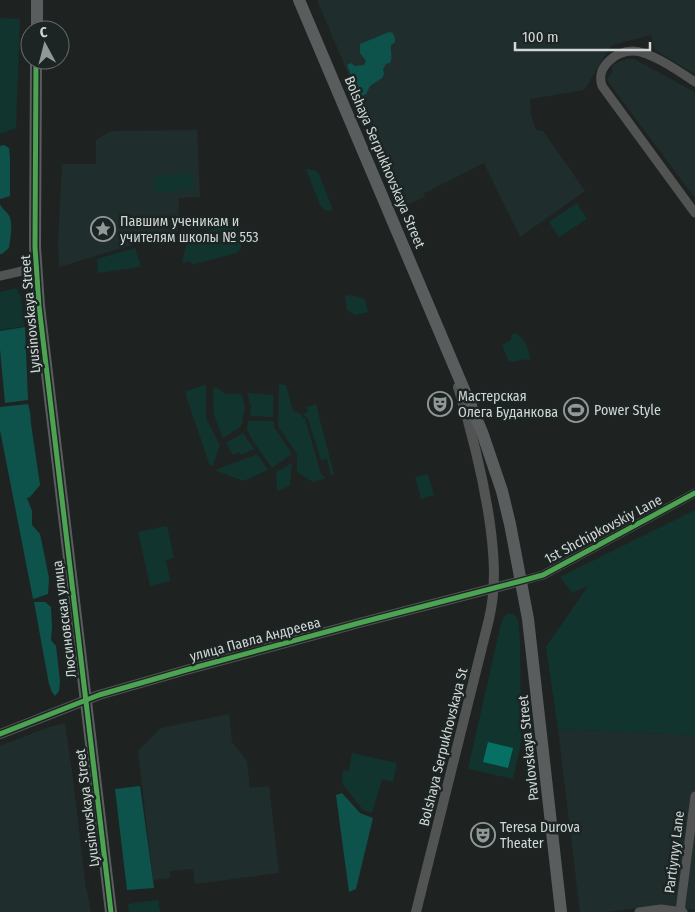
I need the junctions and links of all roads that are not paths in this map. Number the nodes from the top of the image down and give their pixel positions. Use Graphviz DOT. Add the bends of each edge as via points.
graph roads {
  1 [pos="37,0"];
  2 [pos="299,0"];
  3 [pos="37,20"];
  4 [pos="36,70"];
  5 [pos="695,82"];
  6 [pos="695,213"];
  7 [pos="35,268"];
  8 [pos="0,276"];
  9 [pos="442,336"];
  10 [pos="695,493"];
  11 [pos="521,582"];
  12 [pos="494,588"];
  13 [pos="85,701"];
  14 [pos="0,734"];
  15 [pos="695,796"];
  16 [pos="111,912"];
  17 [pos="416,912"];
  18 [pos="561,912"];
  19 [pos="639,912"];
  20 [pos="682,912"];
  1 -- 3 [label="main road"];
  2 -- 9 [label="main road, Bolshaya Serpukhovskaya Street"];
  4 -- 7 [label="main road, Lyusinovskaya Street"];
  5 -- 6 [label="street" via="654,57 635,51 618,54 610,60 604,66 600,80"];
  7 -- 8 [label="street"];
  7 -- 13 [label="main road, Lyusinovskaya Street"];
  9 -- 11 [label="main road, Bolshaya Serpukhovskaya Street" via="482,432 502,491"];
  9 -- 12 [label="street, Bolshaya Serpukhovskaya Street" via="477,453 486,496"];
  10 -- 11 [label="street, 1st Shchipkovskiy Lane" via="543,574"];
  11 -- 12 [label="street, улица Павла Андреева"];
  11 -- 18 [label="main road, Pavlovskaya Street"];
  12 -- 13 [label="street, улица Павла Андреева" via="186,670"];
  12 -- 17 [label="street, Bolshaya Serpukhovskaya St"];
  13 -- 14 [label="street, улица Павла Андреева"];
  13 -- 16 [label="main road, Lyusinovskaya Street"];
  15 -- 20 [label="street, Partiynyy Lane"];
  19 -- 20 [label="street" via="661,909"];
}
